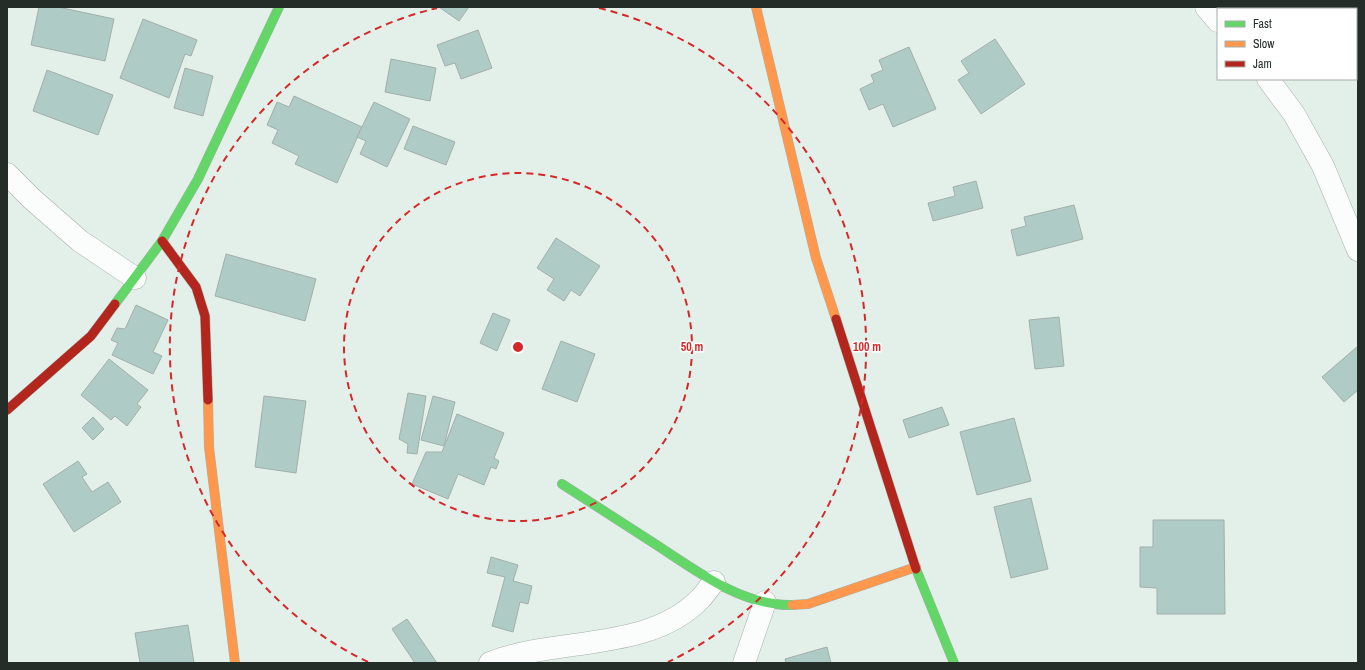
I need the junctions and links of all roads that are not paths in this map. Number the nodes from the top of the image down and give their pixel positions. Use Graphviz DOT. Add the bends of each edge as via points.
graph roads {
  1 [pos="279,7"];
  2 [pos="756,7"];
  3 [pos="1206,7"];
  4 [pos="1217,20"];
  5 [pos="1269,80"];
  6 [pos="7,174"];
  7 [pos="162,241"];
  8 [pos="1358,250"];
  9 [pos="135,278"];
  10 [pos="7,410"];
  11 [pos="562,484"];
  12 [pos="916,567"];
  13 [pos="714,582"];
  14 [pos="765,602"];
  15 [pos="235,663"];
  16 [pos="490,663"];
  17 [pos="744,663"];
  18 [pos="954,663"];
  1 -- 7 [label="street" via="198,179"];
  2 -- 12 [label="street" via="816,258"];
  3 -- 4 [label="street"];
  5 -- 8 [label="street" via="1294,114 1323,166"];
  6 -- 9 [label="street" via="80,241"];
  7 -- 9 [label="street"];
  7 -- 15 [label="street" via="196,287 205,316 209,447"];
  9 -- 10 [label="street" via="91,336"];
  11 -- 13 [label="street"];
  12 -- 14 [label="street" via="808,604 779,605"];
  12 -- 18 [label="street"];
  13 -- 14 [label="street"];
  13 -- 16 [label="street" via="700,599 679,616 659,626 620,637 506,657"];
  14 -- 17 [label="street"];
}
